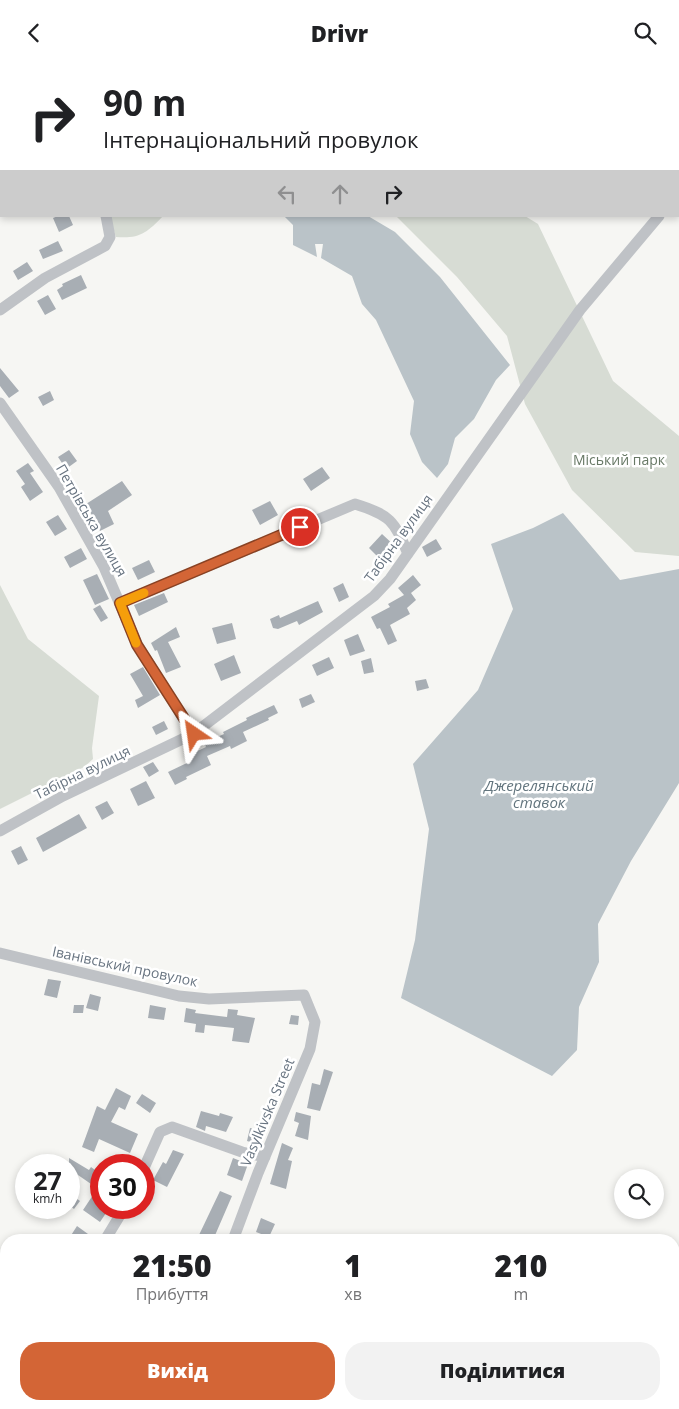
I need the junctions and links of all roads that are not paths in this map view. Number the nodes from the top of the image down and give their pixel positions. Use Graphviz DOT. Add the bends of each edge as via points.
graph roads {
  1 [pos="106,217"];
  2 [pos="658,217"];
  3 [pos="0,310"];
  4 [pos="0,403"];
  5 [pos="408,553"];
  6 [pos="120,603"];
  7 [pos="194,734"];
  8 [pos="0,831"];
  9 [pos="0,953"];
  10 [pos="304,995"];
  11 [pos="150,1154"];
  12 [pos="265,1157"];
  13 [pos="120,1219"];
  14 [pos="113,1234"];
  15 [pos="235,1234"];
  1 -- 3 [label="street" via="110,237 105,246 45,278"];
  2 -- 5 [label="street, Табірна вулиця" via="580,310"];
  4 -- 6 [label="street, Петрівська вулиця" via="59,487 104,567"];
  5 -- 6 [label="street" via="397,527 381,513 355,504"];
  5 -- 7 [label="street, Табірна вулиця" via="374,596"];
  6 -- 7 [label="street, Петрівська вулиця" via="137,645"];
  7 -- 8 [label="street, Табірна вулиця" via="64,796"];
  9 -- 10 [label="street, Іванівський провулок" via="179,996 208,999"];
  10 -- 12 [label="street, Vasylkivska Street" via="315,1022 310,1049"];
  11 -- 12 [label="street" via="160,1132 172,1127"];
  12 -- 15 [label="street, Vasylkivska Street"];
  13 -- 14 [label="street"];
}
